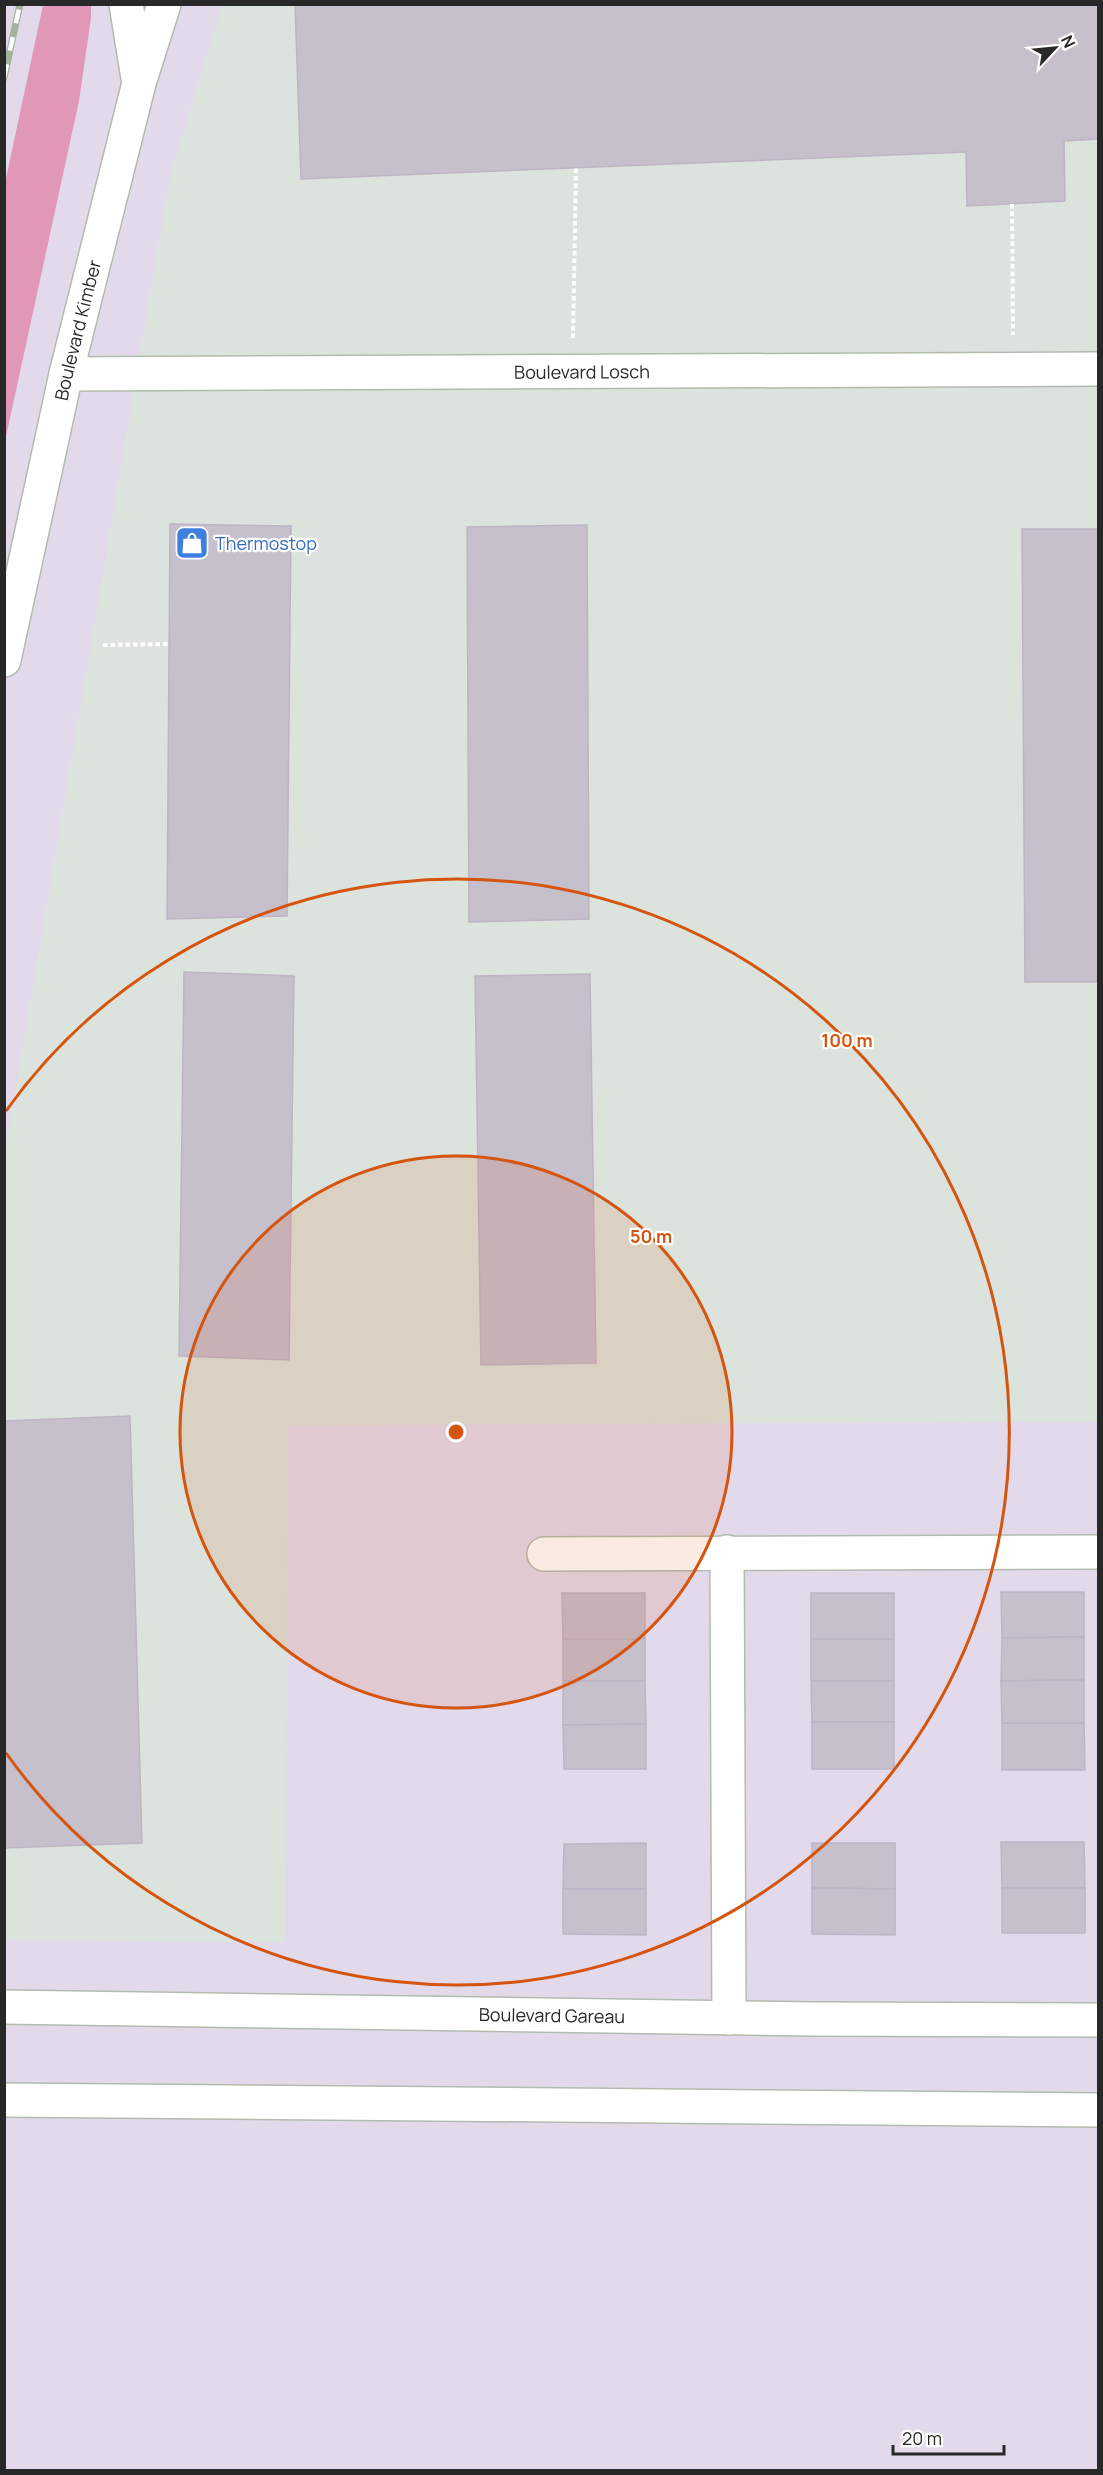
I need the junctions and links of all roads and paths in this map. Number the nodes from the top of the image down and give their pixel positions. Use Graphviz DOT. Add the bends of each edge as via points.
graph roads {
  1 [pos="126,4"];
  2 [pos="164,4"];
  3 [pos="139,83"];
  4 [pos="576,168"];
  5 [pos="1012,204"];
  6 [pos="1013,369"];
  7 [pos="1098,369"];
  8 [pos="573,371"];
  9 [pos="66,374"];
  10 [pos="170,644"];
  11 [pos="103,645"];
  12 [pos="4,660"];
  13 [pos="727,1552"];
  14 [pos="1098,1552"];
  15 [pos="544,1554"];
  16 [pos="4,2007"];
  17 [pos="729,2018"];
  18 [pos="1098,2020"];
  19 [pos="4,2100"];
  20 [pos="1098,2110"];
  1 -- 3 [label="street"];
  2 -- 3 [label="street, Boulevard Kimber"];
  3 -- 9 [label="street, Boulevard Kimber"];
  4 -- 8 [label="path"];
  5 -- 6 [label="path"];
  6 -- 7 [label="street, Boulevard Losch"];
  6 -- 8 [label="street, Boulevard Losch"];
  8 -- 9 [label="street, Boulevard Losch"];
  9 -- 12 [label="street, Boulevard Kimber"];
  10 -- 11 [label="path"];
  13 -- 14 [label="street"];
  13 -- 15 [label="street"];
  13 -- 17 [label="street"];
  16 -- 17 [label="street, Boulevard Gareau"];
  17 -- 18 [label="street, Boulevard Gareau"];
  19 -- 20 [label="street"];
}
